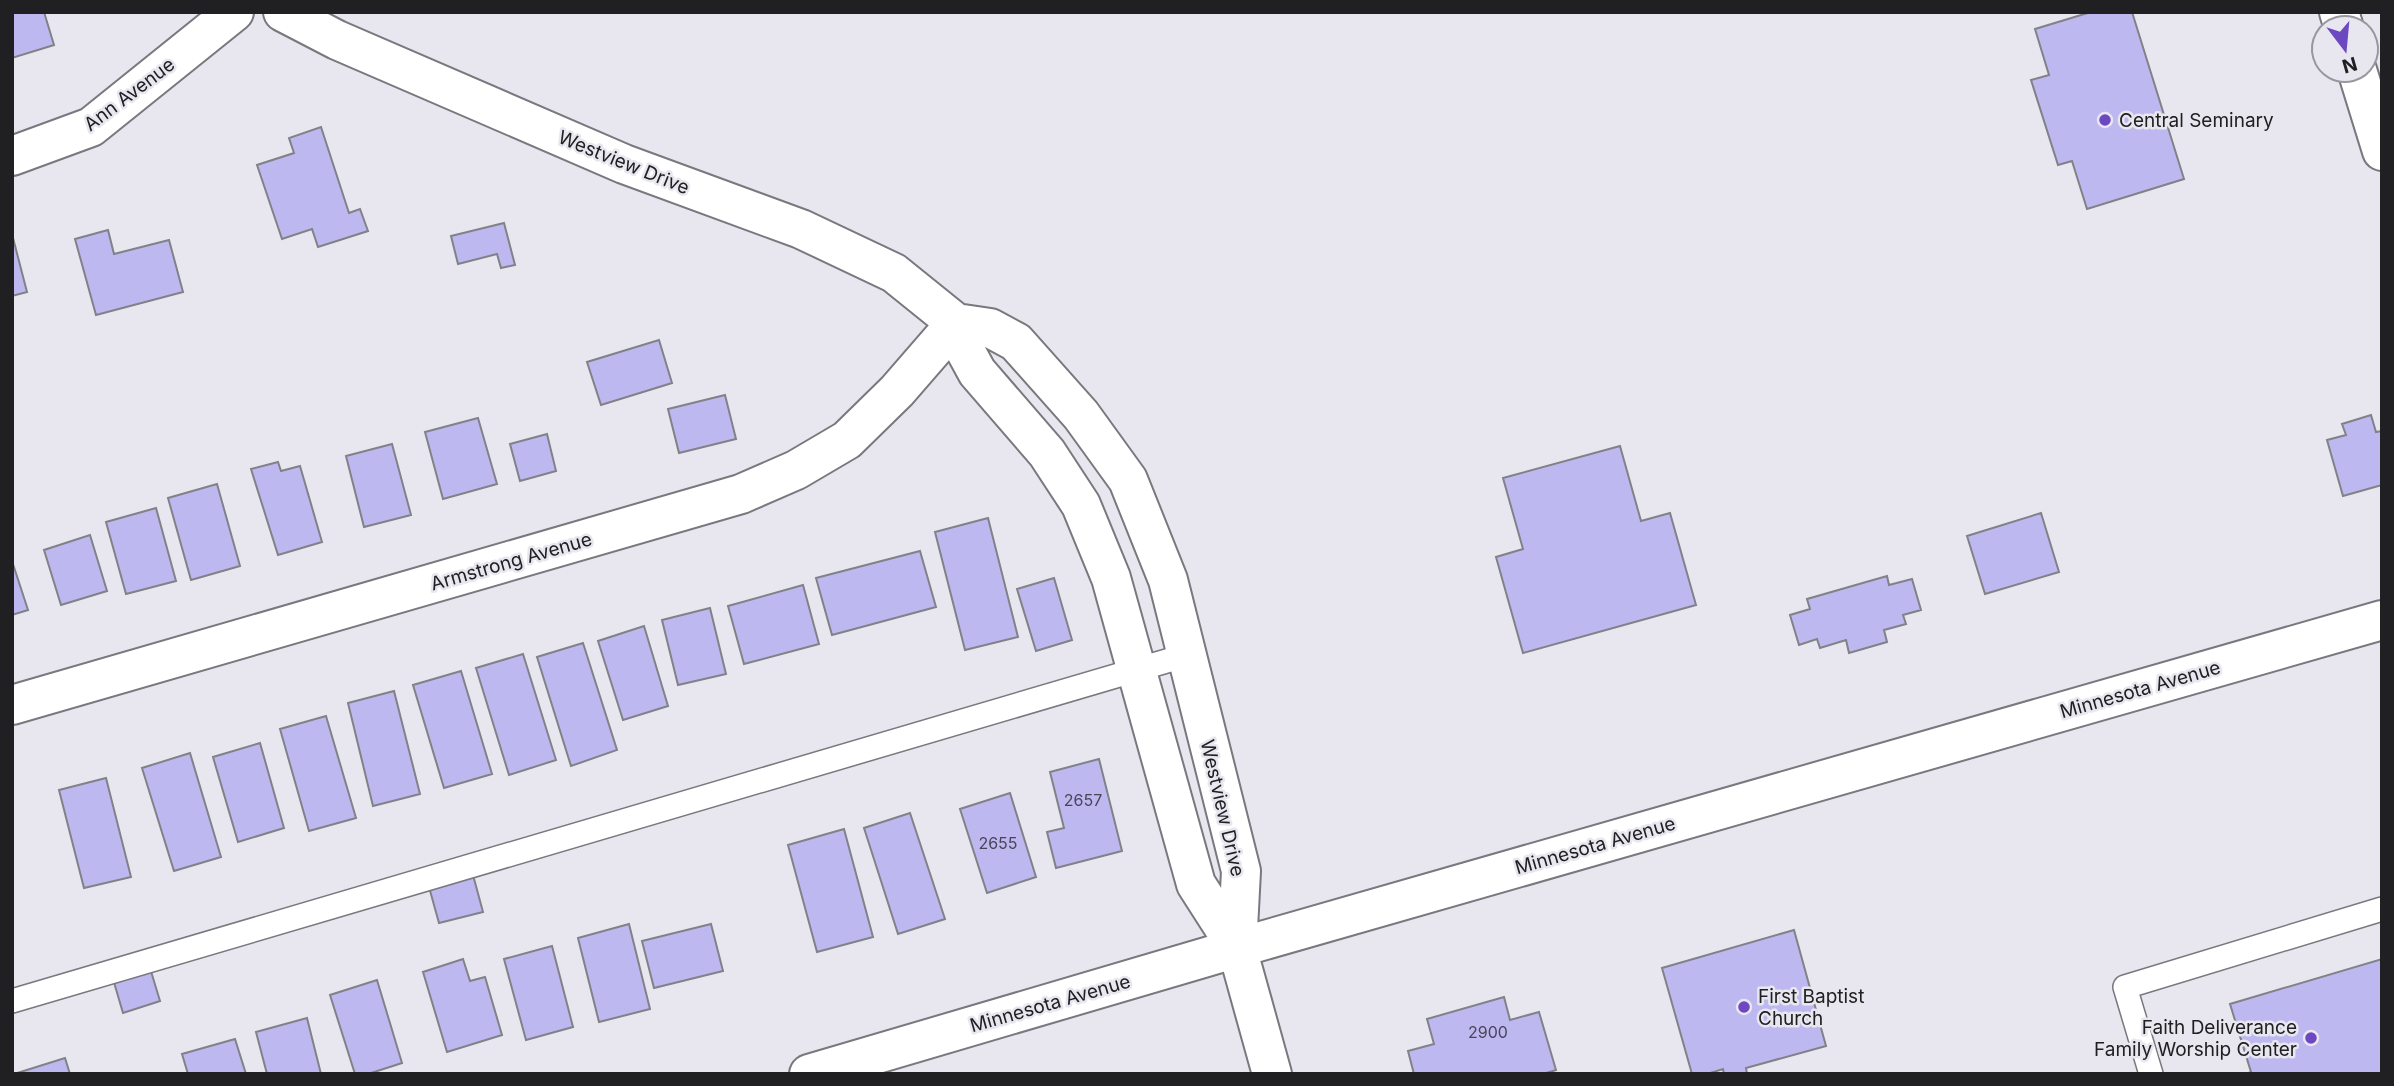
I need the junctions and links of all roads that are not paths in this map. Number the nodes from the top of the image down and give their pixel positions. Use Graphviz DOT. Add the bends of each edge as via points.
graph roads {
  1 [pos="234,12"];
  2 [pos="283,12"];
  3 [pos="2361,84"];
  4 [pos="2382,151"];
  5 [pos="12,156"];
  6 [pos="956,323"];
  7 [pos="2382,620"];
  8 [pos="1187,655"];
  9 [pos="1137,670"];
  10 [pos="12,705"];
  11 [pos="2382,909"];
  12 [pos="1237,948"];
  13 [pos="12,1001"];
  14 [pos="810,1074"];
  15 [pos="1272,1074"];
  16 [pos="2151,1074"];
  1 -- 5 [label="main road, Ann Avenue" via="91,127"];
  2 -- 6 [label="main road, Westview Drive" via="337,40 624,164 801,229 894,273"];
  3 -- 4 [label="main road"];
  6 -- 8 [label="main road, Westview Drive" via="990,328 1016,342 1082,415 1128,480 1168,580"];
  6 -- 9 [label="main road" via="977,372 1047,453 1081,505 1111,578"];
  6 -- 10 [label="main road, Armstrong Avenue" via="847,440 796,470 741,494"];
  7 -- 12 [label="main road, Minnesota Avenue"];
  8 -- 9 [label="lane"];
  8 -- 12 [label="main road, Westview Drive" via="1241,871"];
  9 -- 12 [label="main road" via="1196,884"];
  9 -- 13 [label="lane"];
  11 -- 16 [label="lane" via="2125,987"];
  12 -- 14 [label="main road, Minnesota Avenue"];
  12 -- 15 [label="main road"];
}
